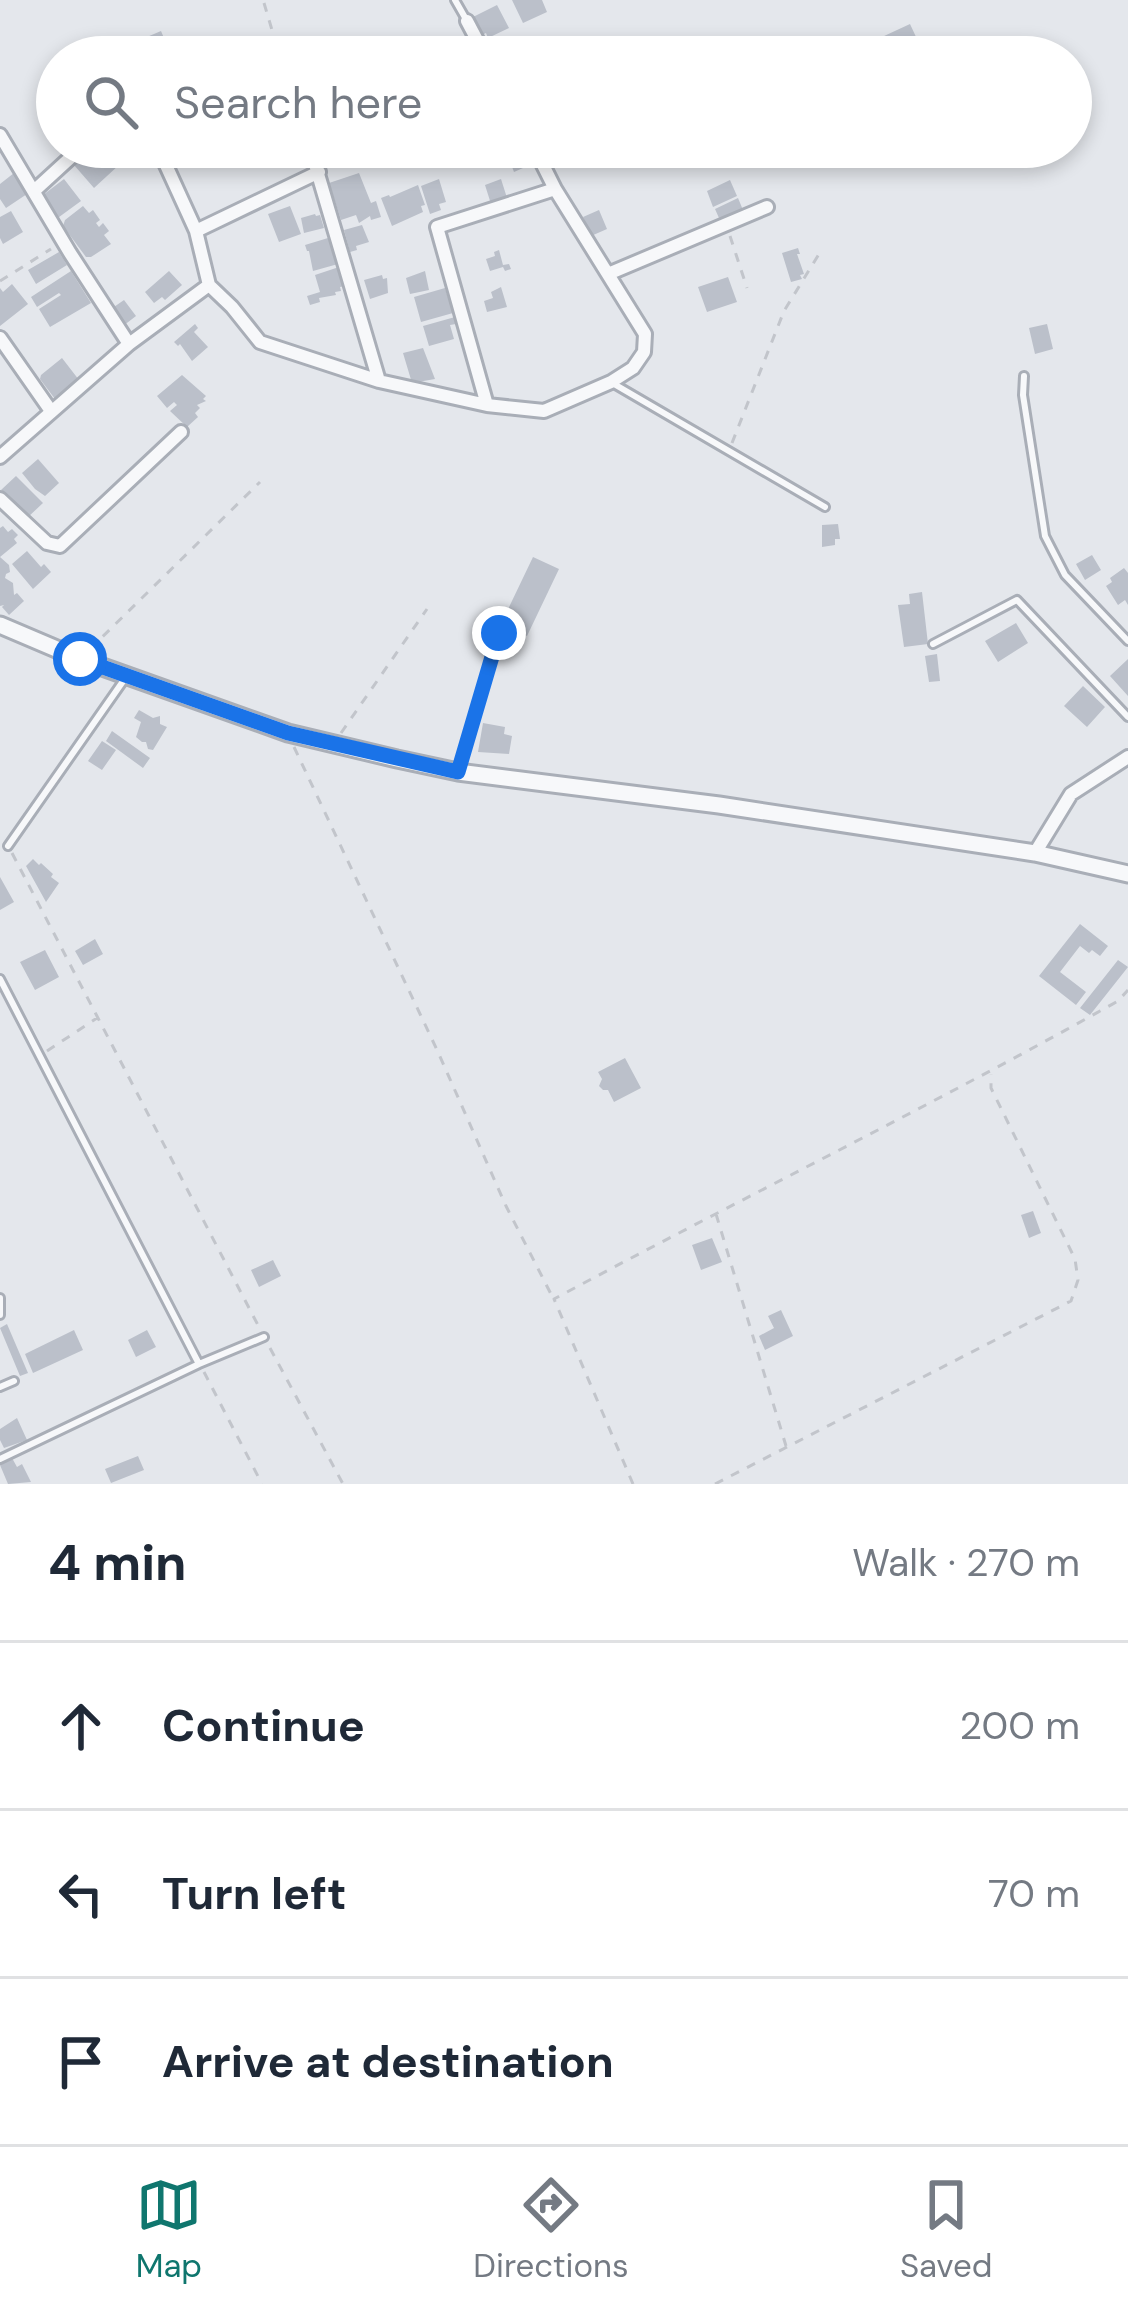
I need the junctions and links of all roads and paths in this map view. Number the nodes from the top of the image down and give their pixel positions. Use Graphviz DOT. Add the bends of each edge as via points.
graph roads {
  1 [pos="455,0"];
  2 [pos="264,3"];
  3 [pos="467,21"];
  4 [pos="274,36"];
  5 [pos="475,36"];
  6 [pos="0,135"];
  7 [pos="59,168"];
  8 [pos="167,168"];
  9 [pos="318,168"];
  10 [pos="545,168"];
  11 [pos="319,172"];
  12 [pos="555,189"];
  13 [pos="34,191"];
  14 [pos="767,206"];
  15 [pos="725,223"];
  16 [pos="196,232"];
  17 [pos="63,241"];
  18 [pos="819,254"];
  19 [pos="608,274"];
  20 [pos="0,281"];
  21 [pos="209,285"];
  22 [pos="746,288"];
  23 [pos="0,338"];
  24 [pos="129,344"];
  25 [pos="1024,376"];
  26 [pos="379,381"];
  27 [pos="611,382"];
  28 [pos="487,406"];
  29 [pos="51,411"];
  30 [pos="181,432"];
  31 [pos="729,450"];
  32 [pos="0,457"];
  33 [pos="260,482"];
  34 [pos="0,499"];
  35 [pos="825,507"];
  36 [pos="427,610"];
  37 [pos="0,626"];
  38 [pos="499,633"];
  39 [pos="1128,641"];
  40 [pos="933,644"];
  41 [pos="80,659"];
  42 [pos="128,674"];
  43 [pos="1128,717"];
  44 [pos="288,733"];
  45 [pos="333,744"];
  46 [pos="1128,757"];
  47 [pos="458,772"];
  48 [pos="8,846"];
  49 [pos="1035,854"];
  50 [pos="1128,874"];
  51 [pos="0,979"];
  52 [pos="1128,990"];
  53 [pos="97,1018"];
  54 [pos="46,1052"];
  55 [pos="992,1072"];
  56 [pos="716,1212"];
  57 [pos="0,1298"];
  58 [pos="554,1299"];
  59 [pos="1,1315"];
  60 [pos="264,1336"];
  61 [pos="199,1364"];
  62 [pos="14,1381"];
  63 [pos="0,1387"];
  64 [pos="786,1448"];
  65 [pos="0,1460"];
  66 [pos="343,1484"];
  67 [pos="633,1484"];
  68 [pos="715,1484"];
  1 -- 3 [label="lane"];
  2 -- 4 [label="path"];
  3 -- 5 [label="street"];
  6 -- 13 [label="street"];
  7 -- 13 [label="street"];
  8 -- 16 [label="street"];
  9 -- 11 [label="street"];
  10 -- 12 [label="street"];
  11 -- 16 [label="street"];
  11 -- 26 [label="street"];
  12 -- 19 [label="street"];
  12 -- 28 [label="street" via="437,227"];
  13 -- 17 [label="street"];
  14 -- 15 [label="street"];
  15 -- 19 [label="street"];
  15 -- 22 [label="path"];
  16 -- 21 [label="street"];
  17 -- 20 [label="path"];
  17 -- 24 [label="street"];
  18 -- 31 [label="path" via="784,311"];
  19 -- 27 [label="street" via="645,334 633,368"];
  21 -- 24 [label="street"];
  21 -- 26 [label="street" via="260,342"];
  23 -- 29 [label="street"];
  24 -- 29 [label="street"];
  25 -- 39 [label="lane" via="1045,536 1064,575"];
  26 -- 28 [label="street"];
  27 -- 28 [label="street" via="544,411"];
  27 -- 31 [label="lane"];
  29 -- 32 [label="street"];
  30 -- 34 [label="street" via="60,546"];
  31 -- 35 [label="lane"];
  33 -- 41 [label="path"];
  36 -- 45 [label="path"];
  37 -- 41 [label="street"];
  38 -- 47 [label="lane"];
  40 -- 43 [label="lane" via="1017,600"];
  41 -- 42 [label="street"];
  42 -- 44 [label="street"];
  42 -- 48 [label="lane"];
  44 -- 45 [label="street"];
  44 -- 58 [label="path"];
  45 -- 47 [label="street"];
  46 -- 49 [label="street" via="1071,794"];
  47 -- 49 [label="street"];
  48 -- 53 [label="path"];
  49 -- 50 [label="street"];
  51 -- 61 [label="lane"];
  52 -- 55 [label="path"];
  53 -- 54 [label="path"];
  53 -- 60 [label="path"];
  55 -- 56 [label="path"];
  55 -- 64 [label="path" via="991,1088 1075,1259 1071,1300"];
  56 -- 58 [label="path"];
  56 -- 64 [label="path"];
  57 -- 59 [label="lane"];
  58 -- 67 [label="path"];
  60 -- 61 [label="lane"];
  60 -- 66 [label="path"];
  61 -- 65 [label="lane"];
  62 -- 63 [label="lane"];
  64 -- 68 [label="path"];
}
